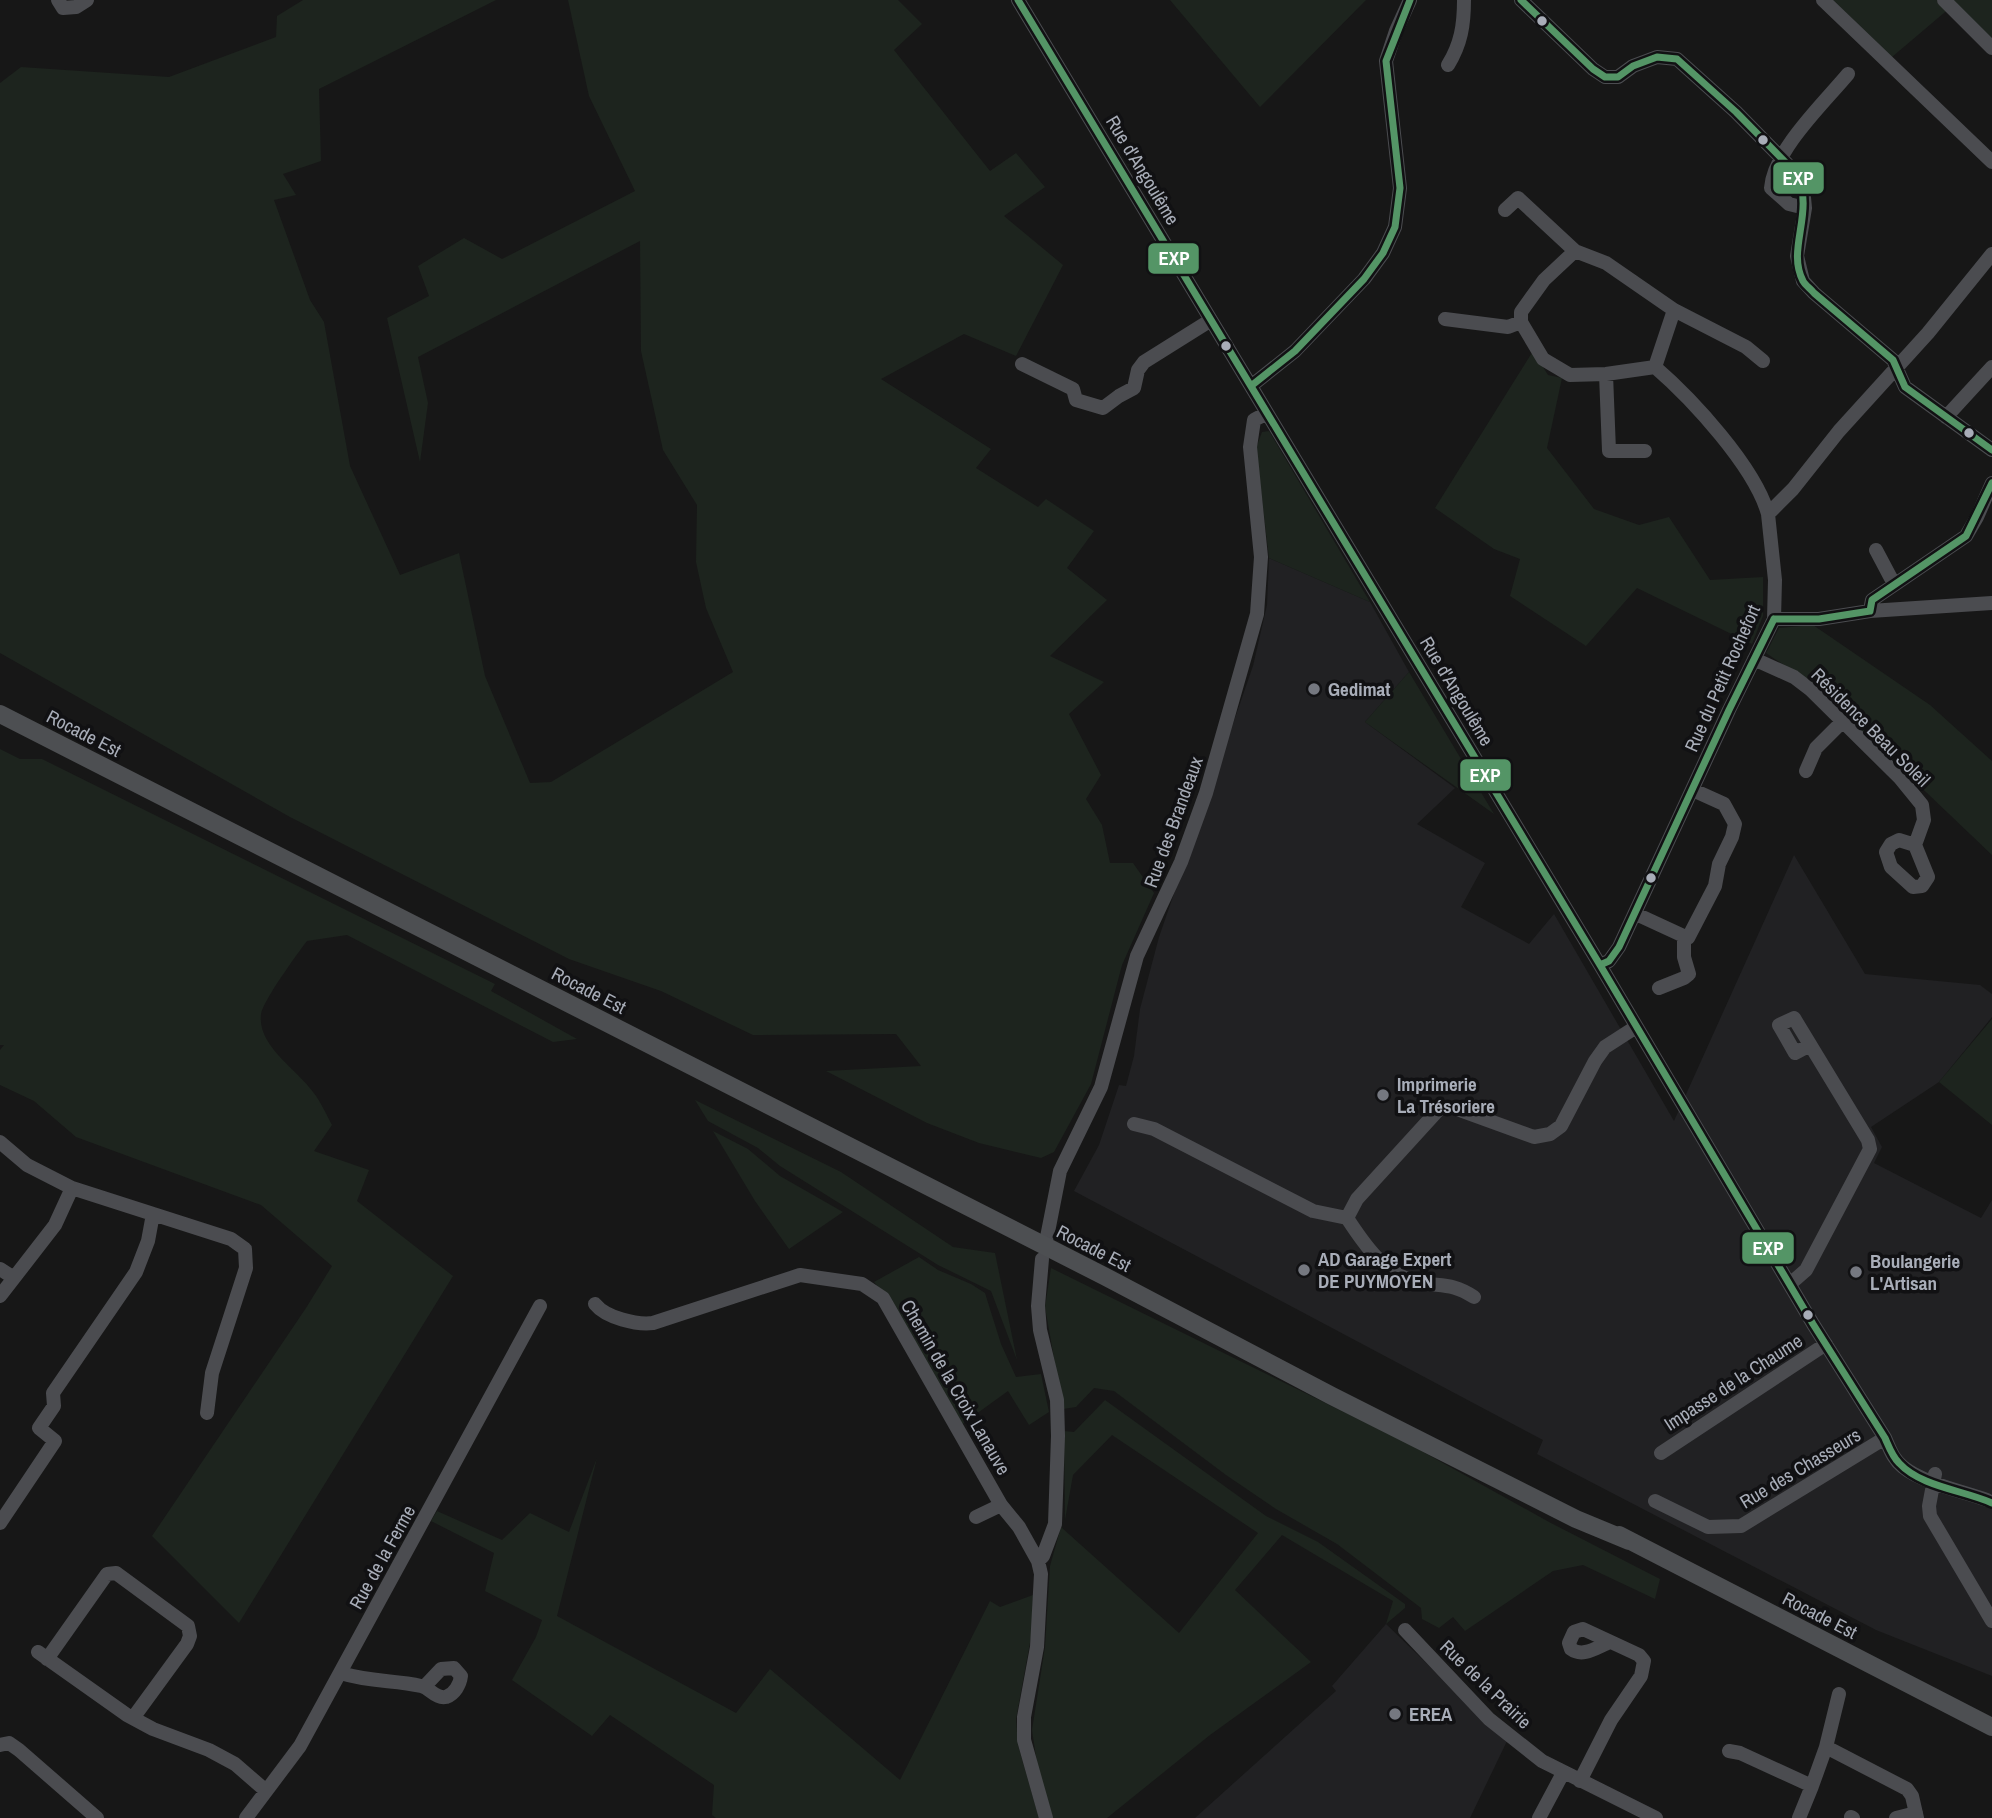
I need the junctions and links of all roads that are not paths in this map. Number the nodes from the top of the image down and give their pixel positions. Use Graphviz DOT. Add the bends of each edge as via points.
graph roads {
  1 [pos="86,0"];
  2 [pos="1018,0"];
  3 [pos="1410,0"];
  4 [pos="1464,0"];
  5 [pos="1521,0"];
  6 [pos="1823,0"];
  7 [pos="1944,0"];
  8 [pos="60,4"];
  9 [pos="1992,48"];
  10 [pos="1448,65"];
  11 [pos="1848,74"];
  12 [pos="1780,155"];
  13 [pos="1992,162"];
  14 [pos="1805,208"];
  15 [pos="1505,210"];
  16 [pos="1575,251"];
  17 [pos="1992,254"];
  18 [pos="1674,310"];
  19 [pos="1211,320"];
  20 [pos="1444,320"];
  21 [pos="1521,322"];
  22 [pos="1763,361"];
  23 [pos="1022,364"];
  24 [pos="1992,366"];
  25 [pos="1656,367"];
  26 [pos="1895,367"];
  27 [pos="1606,374"];
  28 [pos="1251,386"];
  29 [pos="1267,413"];
  30 [pos="1946,417"];
  31 [pos="1992,450"];
  32 [pos="1645,451"];
  33 [pos="1992,483"];
  34 [pos="1768,514"];
  35 [pos="1876,550"];
  36 [pos="1894,584"];
  37 [pos="1992,603"];
  38 [pos="1870,611"];
  39 [pos="1774,619"];
  40 [pos="1754,660"];
  41 [pos="0,714"];
  42 [pos="1842,722"];
  43 [pos="1806,771"];
  44 [pos="1693,790"];
  45 [pos="1915,845"];
  46 [pos="1636,914"];
  47 [pos="1684,937"];
  48 [pos="1600,965"];
  49 [pos="1660,988"];
  50 [pos="1636,1027"];
  51 [pos="1810,1045"];
  52 [pos="1134,1124"];
  53 [pos="0,1142"];
  54 [pos="72,1188"];
  55 [pos="153,1214"];
  56 [pos="1347,1218"];
  57 [pos="1047,1237"];
  58 [pos="1042,1259"];
  59 [pos="0,1269"];
  60 [pos="14,1278"];
  61 [pos="1790,1284"];
  62 [pos="0,1296"];
  63 [pos="1474,1297"];
  64 [pos="596,1304"];
  65 [pos="540,1306"];
  66 [pos="1826,1344"];
  67 [pos="206,1413"];
  68 [pos="1885,1438"];
  69 [pos="1661,1452"];
  70 [pos="1935,1477"];
  71 [pos="1990,1498"];
  72 [pos="1655,1501"];
  73 [pos="1001,1505"];
  74 [pos="976,1517"];
  75 [pos="0,1523"];
  76 [pos="1038,1561"];
  77 [pos="1992,1620"];
  78 [pos="1405,1630"];
  79 [pos="1610,1642"];
  80 [pos="341,1673"];
  81 [pos="424,1686"];
  82 [pos="1839,1694"];
  83 [pos="133,1718"];
  84 [pos="1992,1727"];
  85 [pos="0,1745"];
  86 [pos="1826,1747"];
  87 [pos="1729,1751"];
  88 [pos="1563,1773"];
  89 [pos="1580,1781"];
  90 [pos="1812,1786"];
  91 [pos="265,1790"];
  92 [pos="1917,1816"];
  93 [pos="97,1818"];
  94 [pos="246,1818"];
  95 [pos="1046,1818"];
  96 [pos="1539,1818"];
  97 [pos="1656,1818"];
  98 [pos="1799,1818"];
  99 [pos="1896,1818"];
  1 -- 8 [label="street" via="76,6"];
  2 -- 19 [label="street, Rue d'Angoulême"];
  3 -- 28 [label="street" via="1386,61 1400,188 1395,227 1364,279 1295,351"];
  4 -- 10 [label="street" via="1464,27"];
  5 -- 12 [label="street" via="1605,77 1618,77 1657,57 1677,59"];
  6 -- 13 [label="street"];
  7 -- 9 [label="street"];
  11 -- 12 [label="street"];
  12 -- 14 [label="street" via="1797,174"];
  12 -- 14 [label="street" via="1771,188 1789,204"];
  14 -- 26 [label="street" via="1797,257 1803,281 1893,360"];
  15 -- 16 [label="street" via="1518,198"];
  16 -- 18 [label="street" via="1606,263"];
  16 -- 21 [label="street" via="1544,280 1521,312"];
  17 -- 26 [label="street"];
  18 -- 22 [label="street" via="1746,347"];
  18 -- 25 [label="street"];
  19 -- 23 [label="street" via="1144,362 1134,388 1103,408 1076,400 1073,389"];
  19 -- 28 [label="street, Rue d'Angoulême"];
  20 -- 21 [label="street" via="1508,327"];
  21 -- 27 [label="street" via="1544,359 1570,375"];
  24 -- 30 [label="street"];
  25 -- 27 [label="street"];
  25 -- 34 [label="street, Rue du Petit Rochefort" via="1730,447 1764,499"];
  26 -- 30 [label="street" via="1905,387"];
  26 -- 34 [label="street"];
  27 -- 32 [label="street" via="1609,452"];
  28 -- 29 [label="street, Rue d'Angoulême"];
  29 -- 48 [label="street, Rue d'Angoulême"];
  29 -- 57 [label="street, Rue des Brandeaux" via="1254,420 1250,447 1261,557 1257,614 1206,793 1181,862 1137,956 1101,1087 1060,1171"];
  30 -- 31 [label="street"];
  33 -- 36 [label="street" via="1966,536"];
  34 -- 39 [label="street, Rue du Petit Rochefort"];
  35 -- 36 [label="street"];
  36 -- 38 [label="street" via="1872,600"];
  37 -- 38 [label="street"];
  38 -- 39 [label="street" via="1819,619"];
  39 -- 40 [label="street, Rue du Petit Rochefort"];
  40 -- 42 [label="street, Résidence Beau Soleil" via="1803,683"];
  40 -- 44 [label="street, Rue du Petit Rochefort"];
  41 -- 84 [label="main road, Rocade Est" via="1159,1304 1346,1391"];
  42 -- 43 [label="street" via="1816,748"];
  42 -- 45 [label="street, Résidence Beau Soleil" via="1922,806 1924,820"];
  44 -- 46 [label="street, Rue du Petit Rochefort"];
  44 -- 47 [label="street" via="1727,807 1735,829 1719,864 1715,886 1692,933"];
  46 -- 47 [label="street"];
  46 -- 48 [label="street, Rue du Petit Rochefort" via="1619,947"];
  47 -- 49 [label="street" via="1689,974"];
  48 -- 50 [label="street, Rue d'Angoulême"];
  50 -- 56 [label="street" via="1605,1047 1561,1126 1550,1134 1534,1137 1454,1108 1440,1108 1357,1199"];
  50 -- 61 [label="street, Rue d'Angoulême"];
  51 -- 61 [label="street" via="1871,1149 1806,1270"];
  52 -- 56 [label="street" via="1154,1129 1313,1210"];
  53 -- 54 [label="street" via="27,1165"];
  54 -- 55 [label="street"];
  54 -- 60 [label="street" via="55,1225"];
  55 -- 67 [label="street" via="231,1239 245,1249 246,1268 212,1373"];
  55 -- 75 [label="street" via="136,1272 53,1393 54,1406 39,1428 55,1441"];
  56 -- 63 [label="street" via="1384,1266 1403,1278 1459,1287"];
  58 -- 76 [label="street" via="1040,1330 1057,1401 1058,1448 1055,1524"];
  59 -- 60 [label="street"];
  60 -- 62 [label="street"];
  61 -- 66 [label="street, Rue d'Angoulême"];
  64 -- 73 [label="street, Chemin de la Croix Lanauve" via="605,1312 644,1324 800,1275 862,1284 883,1298"];
  65 -- 80 [label="street, Rue de la Ferme"];
  66 -- 68 [label="street, Rue d'Angoulême"];
  66 -- 69 [label="street, Impasse de la Chaume"];
  68 -- 70 [label="street, Rue d'Angoulême" via="1892,1456 1903,1467"];
  68 -- 72 [label="street, Rue des Chasseurs" via="1741,1526 1708,1527"];
  70 -- 71 [label="street, Rue d'Angoulême"];
  70 -- 77 [label="street" via="1930,1516"];
  73 -- 74 [label="street, Chemin de la Croix Lanauve"];
  73 -- 76 [label="street, Chemin de la Croix Lanauve"];
  76 -- 95 [label="street" via="1037,1647 1024,1740"];
  78 -- 88 [label="street, Rue de la Prairie" via="1489,1719"];
  79 -- 89 [label="street" via="1639,1655 1643,1668"];
  80 -- 81 [label="street"];
  80 -- 91 [label="street, Rue de la Ferme" via="300,1746"];
  82 -- 86 [label="street"];
  83 -- 83 [label="street" via="43,1655 107,1574 116,1573 188,1626 190,1636"];
  83 -- 91 [label="street" via="209,1749"];
  85 -- 93 [label="street" via="9,1743 19,1750"];
  86 -- 90 [label="street"];
  86 -- 92 [label="street" via="1907,1788"];
  87 -- 90 [label="street"];
  88 -- 89 [label="street, Rue de la Prairie"];
  88 -- 96 [label="street"];
  89 -- 97 [label="street, Rue de la Prairie"];
  90 -- 98 [label="street"];
  91 -- 94 [label="street, Rue de la Ferme"];
  92 -- 99 [label="street"];
}
